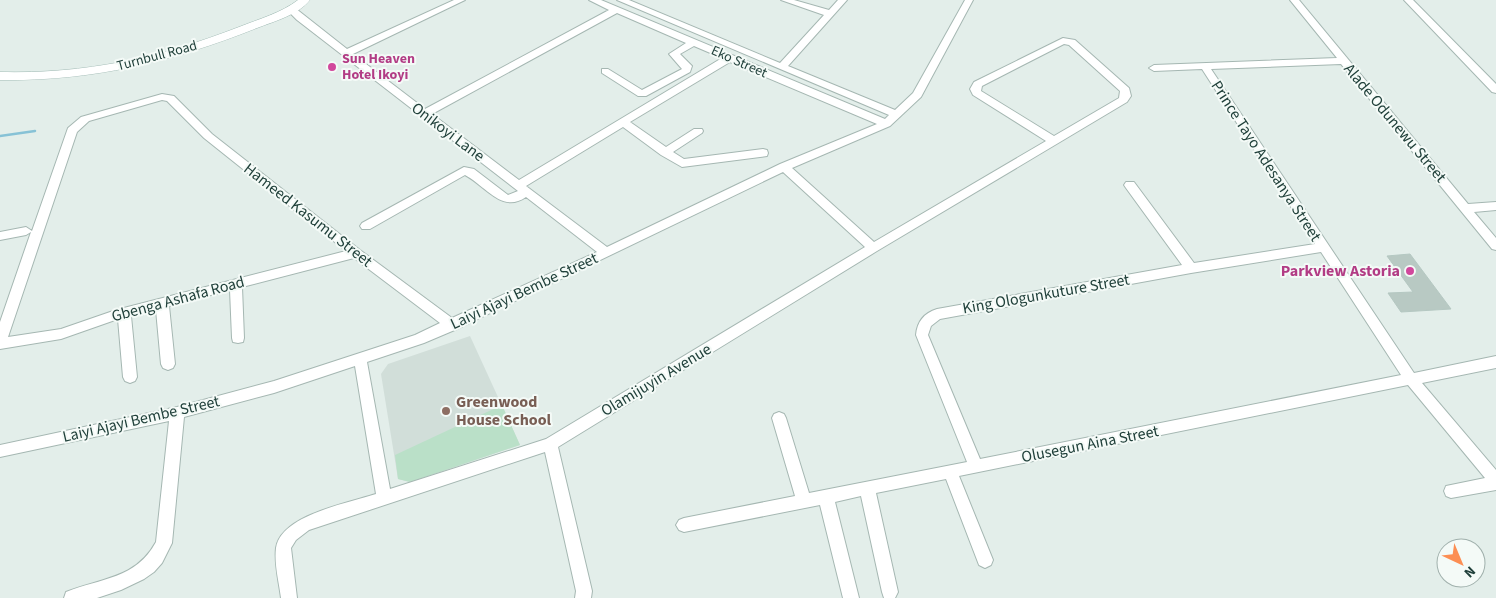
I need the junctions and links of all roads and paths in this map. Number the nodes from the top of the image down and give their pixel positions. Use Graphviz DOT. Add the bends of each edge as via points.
graph roads {
  1 [pos="305,0"];
  2 [pos="461,0"];
  3 [pos="593,0"];
  4 [pos="621,0"];
  5 [pos="785,0"];
  6 [pos="843,0"];
  7 [pos="969,0"];
  8 [pos="1294,0"];
  9 [pos="1408,0"];
  10 [pos="292,10"];
  11 [pos="616,10"];
  12 [pos="831,14"];
  13 [pos="694,42"];
  14 [pos="346,53"];
  15 [pos="729,58"];
  16 [pos="1343,61"];
  17 [pos="782,67"];
  18 [pos="1205,67"];
  19 [pos="1154,68"];
  20 [pos="605,71"];
  21 [pos="0,76"];
  22 [pos="1496,90"];
  23 [pos="424,114"];
  24 [pos="897,115"];
  25 [pos="623,122"];
  26 [pos="886,124"];
  27 [pos="698,131"];
  28 [pos="1054,141"];
  29 [pos="665,152"];
  30 [pos="763,152"];
  31 [pos="784,167"];
  32 [pos="1130,185"];
  33 [pos="523,188"];
  34 [pos="1496,206"];
  35 [pos="1466,208"];
  36 [pos="366,226"];
  37 [pos="26,231"];
  38 [pos="0,236"];
  39 [pos="1496,246"];
  40 [pos="1322,247"];
  41 [pos="873,248"];
  42 [pos="356,253"];
  43 [pos="606,253"];
  44 [pos="1191,268"];
  45 [pos="236,284"];
  46 [pos="162,303"];
  47 [pos="124,313"];
  48 [pos="452,325"];
  49 [pos="238,338"];
  50 [pos="0,342"];
  51 [pos="360,359"];
  52 [pos="1496,362"];
  53 [pos="168,364"];
  54 [pos="130,377"];
  55 [pos="1411,379"];
  56 [pos="176,413"];
  57 [pos="779,418"];
  58 [pos="550,444"];
  59 [pos="0,451"];
  60 [pos="976,466"];
  61 [pos="950,471"];
  62 [pos="1496,482"];
  63 [pos="867,488"];
  64 [pos="1451,491"];
  65 [pos="826,496"];
  66 [pos="384,499"];
  67 [pos="804,501"];
  68 [pos="684,525"];
  69 [pos="984,560"];
  70 [pos="890,592"];
  71 [pos="72,598"];
  72 [pos="289,598"];
  73 [pos="583,598"];
  74 [pos="851,598"];
  1 -- 10 [label="street, Turnbull Road"];
  2 -- 14 [label="street"];
  3 -- 11 [label="street, Eko Street"];
  4 -- 17 [label="street, Eko Street"];
  5 -- 12 [label="street"];
  6 -- 12 [label="street"];
  7 -- 24 [label="street, Laiyi Ajayi Bembe Street" via="917,95"];
  8 -- 16 [label="street, Alade Odunewu Street"];
  9 -- 22 [label="street"];
  10 -- 14 [label="street, Onikoyi Lane"];
  10 -- 21 [label="street, Turnbull Road" via="148,61 74,74"];
  11 -- 13 [label="street, Eko Street"];
  11 -- 23 [label="street"];
  12 -- 17 [label="street"];
  13 -- 15 [label="street, Eko Street"];
  13 -- 20 [label="street" via="674,54 687,66 687,70 647,93 638,94"];
  14 -- 23 [label="street, Onikoyi Lane"];
  15 -- 25 [label="street"];
  15 -- 26 [label="street, Eko Street"];
  16 -- 18 [label="street"];
  16 -- 35 [label="street, Alade Odunewu Street"];
  17 -- 24 [label="street, Eko Street"];
  18 -- 19 [label="street"];
  18 -- 40 [label="street, Prince Tayo Adesanya Street"];
  23 -- 33 [label="street, Onikoyi Lane"];
  24 -- 26 [label="street, Laiyi Ajayi Bembe Street"];
  25 -- 29 [label="street"];
  25 -- 33 [label="street"];
  26 -- 31 [label="street, Laiyi Ajayi Bembe Street"];
  27 -- 29 [label="street"];
  28 -- 28 [label="street, Olamijuyin Avenue" via="1126,96 1125,90 1067,41 1021,61 978,84 975,89"];
  28 -- 41 [label="street, Olamijuyin Avenue"];
  29 -- 30 [label="street" via="685,164"];
  31 -- 41 [label="street"];
  31 -- 43 [label="street, Laiyi Ajayi Bembe Street"];
  32 -- 44 [label="street"];
  33 -- 36 [label="street" via="515,199 506,199 464,171"];
  33 -- 43 [label="street, Onikoyi Lane"];
  34 -- 35 [label="street"];
  35 -- 39 [label="street, Alade Odunewu Street"];
  37 -- 38 [label="street"];
  40 -- 44 [label="street, King Ologunkuture Street"];
  40 -- 55 [label="street, Prince Tayo Adesanya Street"];
  41 -- 58 [label="street, Olamijuyin Avenue"];
  42 -- 45 [label="street, Gbenga Ashafa Road"];
  42 -- 48 [label="street, Hameed Kasumu Street"];
  42 -- 50 [label="street, Hameed Kasumu Street" via="208,136 170,98 154,98 85,119 72,130"];
  43 -- 48 [label="street, Laiyi Ajayi Bembe Street"];
  44 -- 60 [label="street, King Ologunkuture Street" via="937,314 928,319 922,326 922,335"];
  45 -- 46 [label="street, Gbenga Ashafa Road"];
  45 -- 49 [label="street"];
  46 -- 47 [label="street, Gbenga Ashafa Road"];
  46 -- 53 [label="street"];
  47 -- 50 [label="street, Gbenga Ashafa Road" via="61,334"];
  47 -- 54 [label="street"];
  48 -- 51 [label="street, Laiyi Ajayi Bembe Street"];
  51 -- 56 [label="street, Laiyi Ajayi Bembe Street" via="274,387"];
  51 -- 66 [label="street"];
  52 -- 55 [label="street, Olusegun Aina Street"];
  55 -- 60 [label="street, Olusegun Aina Street"];
  55 -- 62 [label="street, Prince Tayo Adesanya Street"];
  56 -- 59 [label="street, Laiyi Ajayi Bembe Street"];
  56 -- 71 [label="street" via="164,543 157,556 145,569 128,578"];
  57 -- 67 [label="street"];
  58 -- 66 [label="street, Olamijuyin Avenue"];
  58 -- 73 [label="street"];
  60 -- 61 [label="street, Olusegun Aina Street"];
  61 -- 63 [label="street, Olusegun Aina Street"];
  61 -- 69 [label="street"];
  62 -- 64 [label="street"];
  63 -- 65 [label="street, Olusegun Aina Street"];
  63 -- 70 [label="street"];
  65 -- 67 [label="street, Olusegun Aina Street"];
  65 -- 74 [label="street"];
  66 -- 72 [label="street, Olamijuyin Avenue" via="305,524 296,530 286,541 284,549"];
  67 -- 68 [label="street, Olusegun Aina Street"];
}
